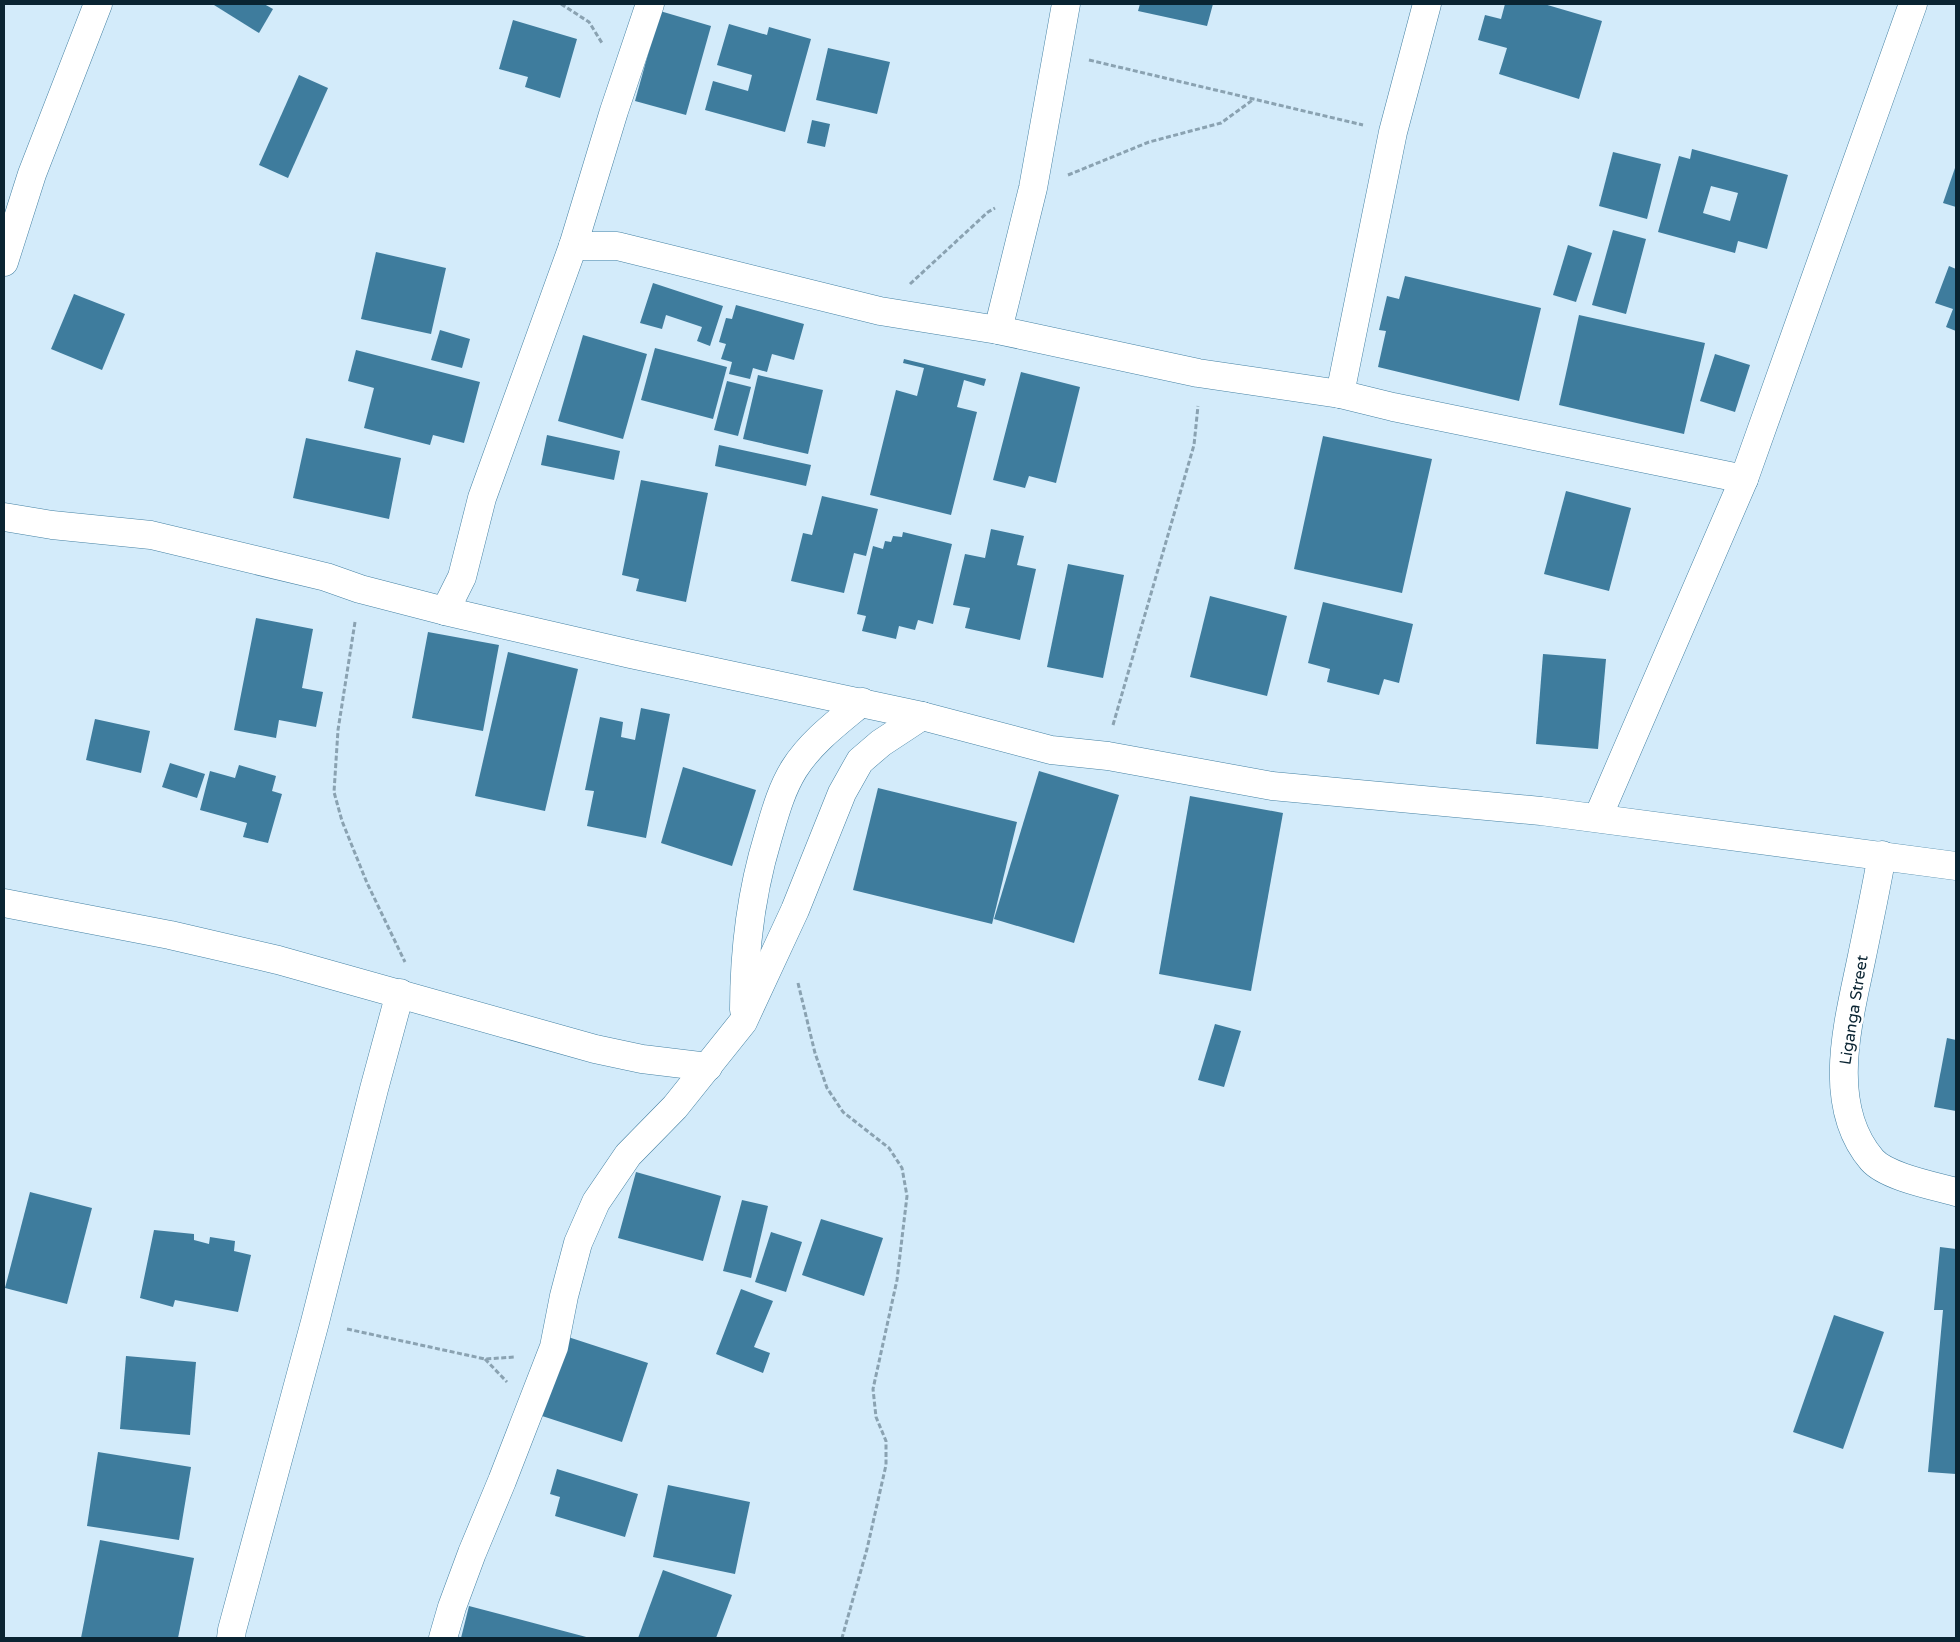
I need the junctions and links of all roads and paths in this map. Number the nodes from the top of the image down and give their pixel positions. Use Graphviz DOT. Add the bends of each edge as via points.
graph roads {
  1 [pos="98,4"];
  2 [pos="650,4"];
  3 [pos="1066,4"];
  4 [pos="1427,4"];
  5 [pos="1913,4"];
  6 [pos="1056,52"];
  7 [pos="1254,99"];
  8 [pos="1393,132"];
  9 [pos="1033,188"];
  10 [pos="573,246"];
  11 [pos="4,262"];
  12 [pos="880,311"];
  13 [pos="998,330"];
  14 [pos="1198,373"];
  15 [pos="1340,394"];
  16 [pos="1744,478"];
  17 [pos="4,517"];
  18 [pos="360,589"];
  19 [pos="445,611"];
  20 [pos="862,702"];
  21 [pos="922,716"];
  22 [pos="1108,756"];
  23 [pos="1598,817"];
  24 [pos="1882,855"];
  25 [pos="1956,866"];
  26 [pos="4,903"];
  27 [pos="797,978"];
  28 [pos="410,996"];
  29 [pos="743,1022"];
  30 [pos="708,1067"];
  31 [pos="1956,1192"];
  32 [pos="315,1322"];
  33 [pos="554,1346"];
  34 [pos="231,1638"];
  35 [pos="443,1638"];
  36 [pos="842,1638"];
  1 -- 11 [label="street" via="32,174"];
  2 -- 10 [label="street"];
  3 -- 6 [label="street"];
  4 -- 8 [label="street"];
  5 -- 16 [label="street"];
  6 -- 7 [label="path"];
  6 -- 9 [label="street"];
  7 -- 8 [label="path"];
  7 -- 9 [label="path" via="1220,122 1149,142"];
  8 -- 15 [label="street"];
  9 -- 12 [label="path" via="988,212"];
  9 -- 13 [label="street"];
  10 -- 12 [label="street" via="617,246"];
  10 -- 19 [label="street" via="482,498 462,578"];
  12 -- 13 [label="street"];
  13 -- 14 [label="street"];
  14 -- 15 [label="street"];
  14 -- 22 [label="path" via="1194,445 1114,716"];
  15 -- 16 [label="street"];
  16 -- 23 [label="street"];
  17 -- 18 [label="street" via="151,535 326,577"];
  18 -- 19 [label="street"];
  18 -- 28 [label="path" via="338,730 334,792 342,821 368,883 394,935"];
  19 -- 20 [label="street" via="630,654"];
  20 -- 21 [label="street"];
  20 -- 29 [label="street" via="821,736 795,768 778,800 762,855 748,932"];
  21 -- 22 [label="street" via="1051,750"];
  21 -- 29 [label="street" via="860,761 842,793 795,910"];
  22 -- 23 [label="street" via="1272,786"];
  23 -- 24 [label="street"];
  24 -- 25 [label="street"];
  24 -- 31 [label="street, Liganga Street" via="1851,1008 1844,1066 1846,1101 1856,1135 1873,1162 1901,1178"];
  26 -- 28 [label="street" via="278,960"];
  27 -- 36 [label="path" via="814,1053 827,1088 843,1112 889,1148 902,1168 907,1196 896,1280 873,1389 876,1417 886,1441 886,1464"];
  28 -- 30 [label="street" via="595,1049"];
  28 -- 32 [label="street" via="374,1089"];
  29 -- 30 [label="street"];
  30 -- 33 [label="street" via="628,1155 596,1202 578,1243"];
  32 -- 33 [label="path" via="485,1359 520,1357"];
  32 -- 34 [label="street"];
  33 -- 35 [label="street" via="472,1553"];
}
